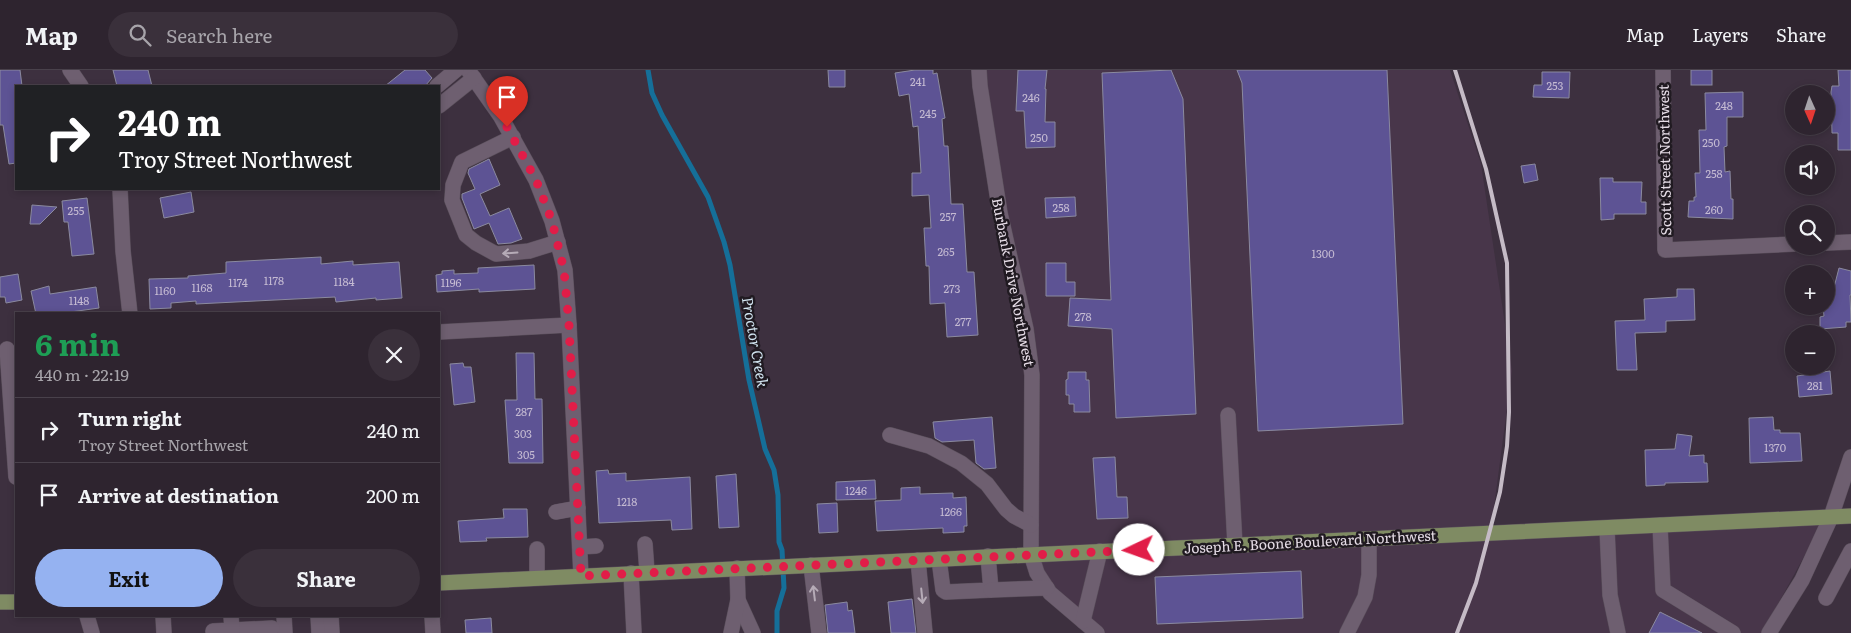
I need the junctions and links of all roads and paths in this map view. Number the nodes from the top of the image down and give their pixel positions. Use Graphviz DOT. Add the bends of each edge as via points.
graph roads {
  1 [pos="70,70"];
  2 [pos="456,70"];
  3 [pos="979,70"];
  4 [pos="1663,70"];
  5 [pos="471,74"];
  6 [pos="80,85"];
  7 [pos="438,85"];
  8 [pos="440,105"];
  9 [pos="513,138"];
  10 [pos="120,190"];
  11 [pos="558,242"];
  12 [pos="1851,242"];
  13 [pos="1835,243"];
  14 [pos="1785,244"];
  15 [pos="130,312"];
  16 [pos="569,325"];
  17 [pos="440,332"];
  18 [pos="8,349"];
  19 [pos="1228,415"];
  20 [pos="890,434"];
  21 [pos="1851,458"];
  22 [pos="15,461"];
  23 [pos="578,508"];
  24 [pos="556,512"];
  25 [pos="1851,516"];
  26 [pos="1831,517"];
  27 [pos="1031,525"];
  28 [pos="1660,525"];
  29 [pos="1607,528"];
  30 [pos="1369,538"];
  31 [pos="645,544"];
  32 [pos="1235,545"];
  33 [pos="596,546"];
  34 [pos="580,547"];
  35 [pos="537,549"];
  36 [pos="1100,551"];
  37 [pos="1851,551"];
  38 [pos="1031,554"];
  39 [pos="988,556"];
  40 [pos="939,559"];
  41 [pos="918,560"];
  42 [pos="803,565"];
  43 [pos="737,568"];
  44 [pos="647,572"];
  45 [pos="631,573"];
  46 [pos="581,576"];
  47 [pos="537,578"];
  48 [pos="440,583"];
  49 [pos="1047,588"];
  50 [pos="991,590"];
  51 [pos="1826,598"];
  52 [pos="738,600"];
  53 [pos="0,602"];
  54 [pos="15,602"];
  55 [pos="87,617"];
  56 [pos="163,617"];
  57 [pos="284,617"];
  58 [pos="318,617"];
  59 [pos="331,617"];
  60 [pos="432,617"];
  61 [pos="1083,621"];
  62 [pos="232,623"];
  63 [pos="213,631"];
  64 [pos="278,631"];
  65 [pos="86,633"];
  66 [pos="92,633"];
  67 [pos="164,633"];
  68 [pos="319,633"];
  69 [pos="332,633"];
  70 [pos="433,633"];
  71 [pos="634,633"];
  72 [pos="731,633"];
  73 [pos="753,633"];
  74 [pos="819,633"];
  75 [pos="925,633"];
  76 [pos="1096,633"];
  77 [pos="1347,633"];
  78 [pos="1618,633"];
  79 [pos="1733,633"];
  80 [pos="1769,633"];
  1 -- 6 [label="street"];
  2 -- 7 [label="street"];
  3 -- 27 [label="street, Burbank Drive Northwest" via="1000,213 1026,329 1032,374"];
  4 -- 14 [label="street, Scott Street Northwest" via="1665,250"];
  5 -- 8 [label="street"];
  5 -- 9 [label="street"];
  9 -- 11 [label="street" via="536,180"];
  11 -- 9 [label="street, one-way" via="529,251 496,254 466,235 452,200 453,185 462,162"];
  10 -- 15 [label="street"];
  11 -- 16 [label="street"];
  12 -- 13 [label="street"];
  16 -- 17 [label="street"];
  16 -- 23 [label="street"];
  18 -- 22 [label="street"];
  19 -- 32 [label="street"];
  20 -- 27 [label="street" via="929,446 961,463 987,484 1006,509"];
  21 -- 26 [label="street"];
  23 -- 24 [label="street"];
  23 -- 34 [label="street"];
  25 -- 26 [label="main road, Joseph E. Boone Boulevard Northwest"];
  26 -- 28 [label="main road, Joseph E. Boone Boulevard Northwest"];
  26 -- 80 [label="street" via="1802,580"];
  27 -- 38 [label="street, Burbank Drive Northwest"];
  28 -- 29 [label="main road, Joseph E. Boone Boulevard Northwest"];
  28 -- 79 [label="street" via="1663,590"];
  29 -- 30 [label="main road, Joseph E. Boone Boulevard Northwest"];
  29 -- 78 [label="street" via="1610,595"];
  30 -- 32 [label="main road, Joseph E. Boone Boulevard Northwest"];
  30 -- 77 [label="street" via="1369,575 1365,597"];
  31 -- 44 [label="street"];
  32 -- 36 [label="main road, Joseph E. Boone Boulevard Northwest"];
  33 -- 34 [label="street"];
  34 -- 46 [label="street"];
  35 -- 47 [label="street"];
  36 -- 38 [label="main road, Joseph E. Boone Boulevard Northwest"];
  36 -- 61 [label="street"];
  37 -- 51 [label="street"];
  38 -- 39 [label="main road, Joseph E. Boone Boulevard Northwest"];
  38 -- 49 [label="street" via="1037,573"];
  39 -- 40 [label="main road, Joseph E. Boone Boulevard Northwest"];
  39 -- 50 [label="street"];
  40 -- 41 [label="main road, Joseph E. Boone Boulevard Northwest"];
  40 -- 50 [label="street" via="943,590 946,592"];
  41 -- 42 [label="main road, Joseph E. Boone Boulevard Northwest"];
  41 -- 75 [label="street, one-way"];
  42 -- 43 [label="main road, Joseph E. Boone Boulevard Northwest"];
  74 -- 42 [label="street, one-way"];
  43 -- 44 [label="main road, Joseph E. Boone Boulevard Northwest"];
  43 -- 52 [label="street"];
  44 -- 45 [label="main road, Joseph E. Boone Boulevard Northwest"];
  45 -- 46 [label="main road, Joseph E. Boone Boulevard Northwest"];
  45 -- 71 [label="street"];
  46 -- 47 [label="main road, Joseph E. Boone Boulevard Northwest"];
  47 -- 48 [label="main road, Joseph E. Boone Boulevard Northwest"];
  49 -- 50 [label="street"];
  49 -- 61 [label="street"];
  52 -- 72 [label="street"];
  52 -- 73 [label="street"];
  53 -- 54 [label="main road"];
  55 -- 66 [label="street"];
  56 -- 67 [label="street"];
  57 -- 64 [label="street"];
  58 -- 68 [label="street"];
  59 -- 69 [label="street"];
  60 -- 70 [label="street"];
  61 -- 76 [label="street"];
  62 -- 63 [label="street"];
  62 -- 64 [label="street"];
  65 -- 66 [label="street"];
}
